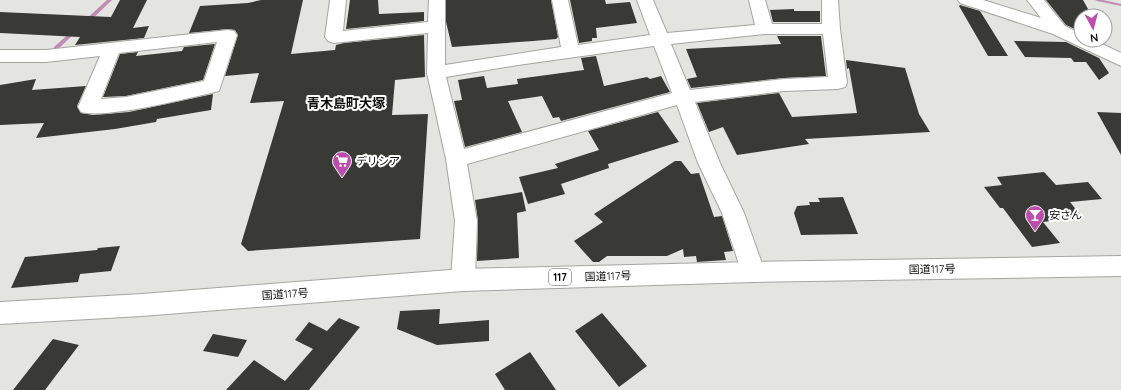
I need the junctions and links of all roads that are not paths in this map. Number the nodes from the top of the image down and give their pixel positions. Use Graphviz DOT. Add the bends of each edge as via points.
graph roads {
  1 [pos="338,0"];
  2 [pos="437,0"];
  3 [pos="560,0"];
  4 [pos="645,0"];
  5 [pos="758,0"];
  6 [pos="830,0"];
  7 [pos="966,0"];
  8 [pos="1035,0"];
  9 [pos="436,27"];
  10 [pos="831,28"];
  11 [pos="765,29"];
  12 [pos="1059,30"];
  13 [pos="1073,37"];
  14 [pos="662,40"];
  15 [pos="1095,48"];
  16 [pos="111,50"];
  17 [pos="571,52"];
  18 [pos="0,56"];
  19 [pos="1121,60"];
  20 [pos="436,73"];
  21 [pos="683,96"];
  22 [pos="456,159"];
  23 [pos="1121,266"];
  24 [pos="753,272"];
  25 [pos="463,280"];
  26 [pos="0,313"];
  1 -- 9 [label="main road" via="334,37"];
  2 -- 9 [label="main road"];
  3 -- 17 [label="main road"];
  4 -- 14 [label="main road"];
  5 -- 11 [label="main road"];
  6 -- 10 [label="main road"];
  7 -- 12 [label="main road"];
  8 -- 12 [label="main road"];
  9 -- 20 [label="main road"];
  10 -- 11 [label="main road"];
  10 -- 21 [label="main road" via="838,83 784,85"];
  11 -- 14 [label="main road"];
  12 -- 13 [label="main road"];
  14 -- 17 [label="main road"];
  14 -- 21 [label="main road"];
  15 -- 19 [label="main road"];
  16 -- 16 [label="main road" via="134,47 228,36 212,86 126,104 88,107"];
  16 -- 18 [label="main road" via="46,56"];
  17 -- 20 [label="main road"];
  20 -- 22 [label="main road"];
  21 -- 22 [label="main road"];
  21 -- 24 [label="main road" via="709,163 733,213"];
  22 -- 25 [label="main road" via="466,221"];
  23 -- 24 [label="main road, 国道117号 / 117"];
  24 -- 25 [label="main road, 国道117号 / 117"];
  25 -- 26 [label="main road, 国道117号 / 117" via="142,305"];
}
